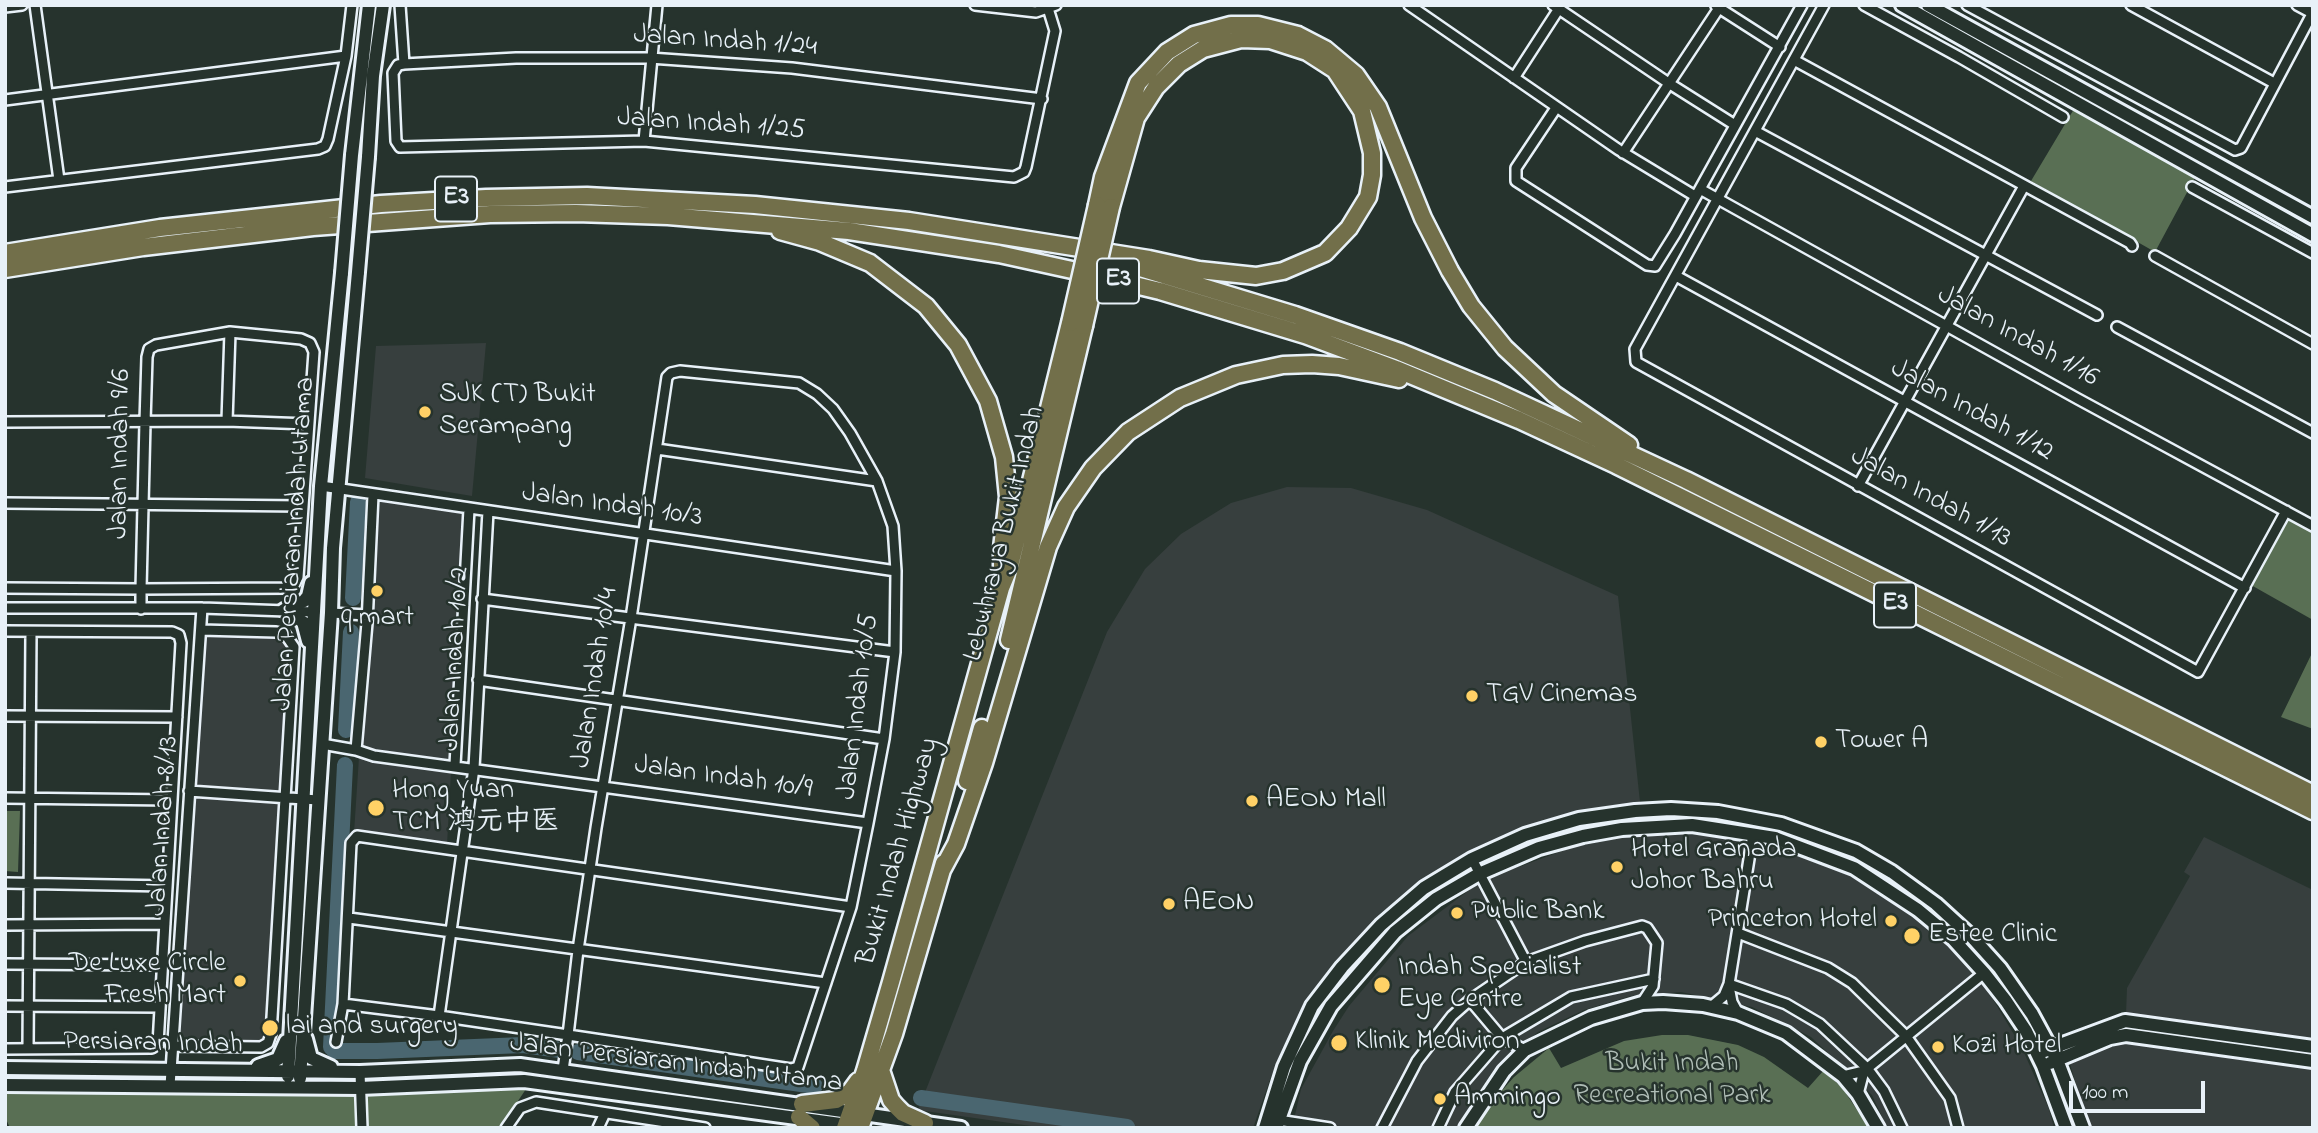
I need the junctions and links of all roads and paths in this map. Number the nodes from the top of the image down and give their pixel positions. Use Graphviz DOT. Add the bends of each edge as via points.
graph roads {
  1 [pos="22,5"];
  2 [pos="35,5"];
  3 [pos="352,5"];
  4 [pos="369,5"];
  5 [pos="383,5"];
  6 [pos="400,5"];
  7 [pos="657,5"];
  8 [pos="975,5"];
  9 [pos="1409,5"];
  10 [pos="1802,5"];
  11 [pos="1825,5"];
  12 [pos="1864,5"];
  13 [pos="1902,5"];
  14 [pos="1928,5"];
  15 [pos="1967,5"];
  16 [pos="2131,5"];
  17 [pos="2297,5"];
  18 [pos="1050,6"];
  19 [pos="1718,6"];
  20 [pos="5,7"];
  21 [pos="1558,7"];
  22 [pos="1423,10"];
  23 [pos="2312,13"];
  24 [pos="1780,47"];
  25 [pos="346,56"];
  26 [pos="650,58"];
  27 [pos="1794,60"];
  28 [pos="404,64"];
  29 [pos="1514,78"];
  30 [pos="2274,83"];
  31 [pos="1670,84"];
  32 [pos="47,94"];
  33 [pos="1042,99"];
  34 [pos="5,100"];
  35 [pos="1556,108"];
  36 [pos="2063,117"];
  37 [pos="1735,125"];
  38 [pos="1755,131"];
  39 [pos="644,141"];
  40 [pos="1623,153"];
  41 [pos="59,180"];
  42 [pos="2024,186"];
  43 [pos="5,187"];
  44 [pos="2192,187"];
  45 [pos="1698,193"];
  46 [pos="1718,199"];
  47 [pos="1104,206"];
  48 [pos="2313,217"];
  49 [pos="746,221"];
  50 [pos="2313,235"];
  51 [pos="1061,245"];
  52 [pos="2132,246"];
  53 [pos="5,253"];
  54 [pos="2313,253"];
  55 [pos="1986,255"];
  56 [pos="2155,256"];
  57 [pos="5,269"];
  58 [pos="1675,276"];
  59 [pos="2097,315"];
  60 [pos="1077,324"];
  61 [pos="1947,326"];
  62 [pos="2117,327"];
  63 [pos="230,332"];
  64 [pos="2313,344"];
  65 [pos="667,377"];
  66 [pos="1905,401"];
  67 [pos="1476,402"];
  68 [pos="227,421"];
  69 [pos="5,422"];
  70 [pos="145,422"];
  71 [pos="308,424"];
  72 [pos="2313,433"];
  73 [pos="657,449"];
  74 [pos="1686,480"];
  75 [pos="877,481"];
  76 [pos="321,486"];
  77 [pos="1858,486"];
  78 [pos="338,489"];
  79 [pos="373,495"];
  80 [pos="5,503"];
  81 [pos="143,504"];
  82 [pos="302,506"];
  83 [pos="469,509"];
  84 [pos="488,511"];
  85 [pos="2286,511"];
  86 [pos="2313,526"];
  87 [pos="642,534"];
  88 [pos="318,547"];
  89 [pos="333,548"];
  90 [pos="896,571"];
  91 [pos="5,588"];
  92 [pos="1001,588"];
  93 [pos="2245,588"];
  94 [pos="141,589"];
  95 [pos="482,599"];
  96 [pos="5,608"];
  97 [pos="202,608"];
  98 [pos="141,609"];
  99 [pos="284,610"];
  100 [pos="315,612"];
  101 [pos="331,613"];
  102 [pos="367,615"];
  103 [pos="631,618"];
  104 [pos="461,628"];
  105 [pos="201,630"];
  106 [pos="481,630"];
  107 [pos="5,631"];
  108 [pos="31,632"];
  109 [pos="895,652"];
  110 [pos="326,674"];
  111 [pos="311,676"];
  112 [pos="478,680"];
  113 [pos="616,701"];
  114 [pos="5,716"];
  115 [pos="31,716"];
  116 [pos="177,717"];
  117 [pos="884,739"];
  118 [pos="322,744"];
  119 [pos="356,750"];
  120 [pos="455,765"];
  121 [pos="474,768"];
  122 [pos="603,785"];
  123 [pos="189,791"];
  124 [pos="2313,794"];
  125 [pos="285,796"];
  126 [pos="5,798"];
  127 [pos="30,798"];
  128 [pos="303,798"];
  129 [pos="172,800"];
  130 [pos="317,800"];
  131 [pos="2313,811"];
  132 [pos="868,822"];
  133 [pos="1753,834"];
  134 [pos="462,851"];
  135 [pos="1472,859"];
  136 [pos="590,868"];
  137 [pos="942,870"];
  138 [pos="1479,874"];
  139 [pos="5,883"];
  140 [pos="29,883"];
  141 [pos="167,886"];
  142 [pos="850,907"];
  143 [pos="349,918"];
  144 [pos="165,924"];
  145 [pos="5,925"];
  146 [pos="29,926"];
  147 [pos="451,933"];
  148 [pos="1738,933"];
  149 [pos="578,950"];
  150 [pos="1526,962"];
  151 [pos="5,964"];
  152 [pos="28,965"];
  153 [pos="162,965"];
  154 [pos="1984,972"];
  155 [pos="1653,982"];
  156 [pos="826,983"];
  157 [pos="1729,984"];
  158 [pos="1470,1000"];
  159 [pos="1663,1002"];
  160 [pos="1642,1003"];
  161 [pos="343,1004"];
  162 [pos="5,1006"];
  163 [pos="28,1006"];
  164 [pos="1713,1006"];
  165 [pos="160,1007"];
  166 [pos="1738,1013"];
  167 [pos="439,1016"];
  168 [pos="304,1028"];
  169 [pos="290,1031"];
  170 [pos="568,1035"];
  171 [pos="1906,1036"];
  172 [pos="1506,1041"];
  173 [pos="336,1042"];
  174 [pos="171,1046"];
  175 [pos="2313,1047"];
  176 [pos="5,1049"];
  177 [pos="28,1049"];
  178 [pos="1525,1050"];
  179 [pos="2054,1054"];
  180 [pos="2040,1060"];
  181 [pos="2313,1061"];
  182 [pos="1513,1062"];
  183 [pos="5,1068"];
  184 [pos="170,1069"];
  185 [pos="242,1070"];
  186 [pos="563,1070"];
  187 [pos="1866,1070"];
  188 [pos="294,1071"];
  189 [pos="873,1071"];
  190 [pos="354,1072"];
  191 [pos="1843,1076"];
  192 [pos="524,1081"];
  193 [pos="5,1085"];
  194 [pos="170,1086"];
  195 [pos="294,1087"];
  196 [pos="360,1088"];
  197 [pos="635,1094"];
  198 [pos="1858,1094"];
  199 [pos="801,1111"];
  200 [pos="605,1113"];
  201 [pos="856,1123"];
  202 [pos="925,1123"];
  203 [pos="1277,1124"];
  204 [pos="362,1128"];
  205 [pos="506,1128"];
  206 [pos="598,1128"];
  207 [pos="705,1128"];
  208 [pos="813,1128"];
  209 [pos="961,1128"];
  210 [pos="1265,1128"];
  211 [pos="1329,1128"];
  212 [pos="1382,1128"];
  213 [pos="1438,1128"];
  214 [pos="1466,1128"];
  215 [pos="1878,1128"];
  216 [pos="1902,1128"];
  217 [pos="1958,1128"];
  218 [pos="2066,1128"];
  219 [pos="2083,1128"];
  1 -- 20 [label="street"];
  2 -- 32 [label="street"];
  3 -- 25 [label="street"];
  4 -- 76 [label="main road, Jalan Persiaran Indah Utama, bridge"];
  5 -- 78 [label="main road, Jalan Persiaran Indah Utama, bridge"];
  6 -- 28 [label="street"];
  7 -- 26 [label="street"];
  8 -- 18 [label="street" via="1036,12"];
  9 -- 22 [label="street, Jalan Indah 1/16"];
  10 -- 24 [label="street"];
  11 -- 27 [label="street"];
  12 -- 36 [label="street"];
  13 -- 50 [label="main road"];
  14 -- 48 [label="main road"];
  15 -- 30 [label="street" via="2235,150 2241,148"];
  16 -- 30 [label="street"];
  17 -- 23 [label="street"];
  18 -- 33 [label="street" via="1055,32"];
  19 -- 24 [label="street"];
  19 -- 31 [label="street"];
  21 -- 29 [label="street"];
  21 -- 31 [label="street"];
  22 -- 29 [label="street, Jalan Indah 1/16"];
  23 -- 30 [label="street"];
  24 -- 37 [label="street"];
  25 -- 32 [label="street"];
  25 -- 41 [label="street" via="325,146"];
  26 -- 28 [label="street, Jalan Indah 1/24"];
  26 -- 33 [label="street, Jalan Indah 1/24" via="792,68"];
  26 -- 39 [label="street"];
  27 -- 38 [label="street"];
  27 -- 42 [label="street"];
  28 -- 39 [label="street, Jalan Indah 1/25" via="393,72 400,147"];
  29 -- 35 [label="street, Jalan Indah 1/16"];
  31 -- 37 [label="street"];
  31 -- 40 [label="street"];
  32 -- 34 [label="street"];
  32 -- 41 [label="street"];
  33 -- 39 [label="street, Jalan Indah 1/25" via="1024,172 1014,177"];
  35 -- 40 [label="street, Jalan Indah 1/16"];
  35 -- 45 [label="street" via="1516,168 1516,181 1647,265 1659,263"];
  37 -- 45 [label="street"];
  38 -- 46 [label="street"];
  38 -- 55 [label="street"];
  40 -- 45 [label="street, Jalan Indah 1/16"];
  41 -- 43 [label="street"];
  42 -- 52 [label="street"];
  42 -- 55 [label="street"];
  44 -- 54 [label="street"];
  45 -- 46 [label="street, Jalan Indah 1/16"];
  46 -- 58 [label="street"];
  46 -- 61 [label="street, Jalan Indah 1/16"];
  47 -- 51 [label="highway" via="1136,118 1156,87 1203,49 1251,39 1307,52 1335,70 1362,111 1372,152 1368,197 1349,228 1325,253 1283,271 1256,276"];
  47 -- 60 [label="highway, Lebuhraya Bukit Indah, bridge"];
  47 -- 74 [label="highway" via="1111,154 1138,83 1167,52 1194,35 1231,25 1258,25 1298,35 1325,49 1356,75 1378,107 1450,271 1505,348 1554,394"];
  49 -- 57 [label="highway, E3" via="490,214 143,247"];
  49 -- 67 [label="highway, E3" via="927,242 1148,288 1305,335"];
  49 -- 92 [label="highway" via="820,242 870,263 926,306 958,345 988,401 1004,457 1008,497"];
  51 -- 53 [label="highway, E3" via="855,215 587,196 381,204 160,228"];
  51 -- 74 [label="highway, E3" via="1295,315 1387,348 1495,391"];
  55 -- 59 [label="street"];
  55 -- 61 [label="street"];
  56 -- 64 [label="street"];
  58 -- 66 [label="street, Jalan Indah 1/12"];
  58 -- 77 [label="street, Jalan Indah 1/13" via="1635,349 1640,366"];
  60 -- 92 [label="highway, Lebuhraya Bukit Indah"];
  60 -- 137 [label="highway, Lebuhraya Bukit Indah" via="1019,601"];
  61 -- 66 [label="street"];
  61 -- 85 [label="street, Jalan Indah 1/16"];
  62 -- 72 [label="street"];
  63 -- 68 [label="street"];
  63 -- 70 [label="street, Jalan Indah 9/6" via="149,349"];
  63 -- 71 [label="street, Jalan Indah 9/6" via="310,343 314,352"];
  65 -- 73 [label="street, Jalan Indah 10/4"];
  65 -- 75 [label="street, Jalan Indah 10/5" via="680,372 799,383 833,409"];
  66 -- 77 [label="street"];
  66 -- 93 [label="street, Jalan Indah 1/12"];
  67 -- 131 [label="highway, E3" via="1628,471"];
  67 -- 137 [label="highway" via="1339,366 1283,365 1236,375 1180,398 1128,432 1086,478 1066,507 1048,548 984,763 956,844"];
  68 -- 70 [label="street"];
  68 -- 71 [label="street"];
  69 -- 70 [label="street"];
  70 -- 81 [label="street, Jalan Indah 9/6"];
  71 -- 82 [label="street"];
  73 -- 75 [label="street"];
  73 -- 87 [label="street, Jalan Indah 10/4"];
  74 -- 124 [label="highway, E3"];
  75 -- 90 [label="street, Jalan Indah 10/5" via="892,526"];
  76 -- 78 [label="street, Jalan Indah 10/3"];
  76 -- 88 [label="main road, Jalan Persiaran Indah Utama"];
  77 -- 93 [label="street, Jalan Indah 1/13" via="2198,672"];
  78 -- 79 [label="street, Jalan Indah 10/3"];
  78 -- 89 [label="main road, Jalan Persiaran Indah Utama"];
  79 -- 83 [label="street, Jalan Indah 10/3"];
  79 -- 102 [label="street"];
  80 -- 81 [label="street"];
  81 -- 82 [label="street"];
  81 -- 94 [label="street, Jalan Indah 9/6"];
  82 -- 94 [label="street" via="298,577 288,588"];
  83 -- 84 [label="street, Jalan Indah 10/3"];
  83 -- 104 [label="street"];
  84 -- 87 [label="street, Jalan Indah 10/3"];
  84 -- 95 [label="street, Jalan Indah 10/2"];
  85 -- 86 [label="street, Jalan Indah 1/16"];
  85 -- 93 [label="street"];
  87 -- 90 [label="street, Jalan Indah 10/3"];
  87 -- 103 [label="street, Jalan Indah 10/4"];
  88 -- 99 [label="main road" via="308,596"];
  88 -- 100 [label="main road, Jalan Persiaran Indah Utama"];
  89 -- 100 [label="main road" via="325,600"];
  89 -- 101 [label="main road, Jalan Persiaran Indah Utama"];
  90 -- 109 [label="street, Jalan Indah 10/5"];
  91 -- 94 [label="street"];
  92 -- 189 [label="highway, Bukit Indah Highway"];
  94 -- 98 [label="street, Jalan Indah 9/6"];
  95 -- 103 [label="street"];
  95 -- 106 [label="street, Jalan Indah 10/2"];
  96 -- 98 [label="street"];
  97 -- 98 [label="street"];
  97 -- 99 [label="street"];
  97 -- 105 [label="street, Jalan Indah 8/13"];
  99 -- 100 [label="street"];
  99 -- 111 [label="main road" via="306,627"];
  100 -- 110 [label="main road" via="323,621"];
  100 -- 111 [label="main road, Jalan Persiaran Indah Utama"];
  101 -- 102 [label="street"];
  101 -- 110 [label="main road, Jalan Persiaran Indah Utama"];
  102 -- 119 [label="street"];
  103 -- 109 [label="street"];
  103 -- 113 [label="street, Jalan Indah 10/4"];
  104 -- 106 [label="street"];
  104 -- 120 [label="street"];
  105 -- 123 [label="street, Jalan Indah 8/13"];
  105 -- 125 [label="street" via="276,632 294,646"];
  106 -- 112 [label="street, Jalan Indah 10/2"];
  107 -- 108 [label="street"];
  108 -- 115 [label="street"];
  108 -- 116 [label="street" via="179,635"];
  109 -- 117 [label="street, Jalan Indah 10/5"];
  110 -- 118 [label="main road, Jalan Persiaran Indah Utama"];
  111 -- 128 [label="main road, Jalan Persiaran Indah Utama"];
  112 -- 113 [label="street"];
  112 -- 121 [label="street, Jalan Indah 10/2"];
  113 -- 117 [label="street"];
  113 -- 122 [label="street, Jalan Indah 10/4"];
  114 -- 115 [label="street"];
  115 -- 116 [label="street"];
  115 -- 127 [label="street"];
  116 -- 129 [label="street"];
  117 -- 132 [label="street, Jalan Indah 10/5"];
  118 -- 119 [label="street, Jalan Indah 10/9"];
  118 -- 130 [label="main road, Jalan Persiaran Indah Utama"];
  119 -- 120 [label="street, Jalan Indah 10/9"];
  120 -- 121 [label="street, Jalan Indah 10/9"];
  121 -- 122 [label="street, Jalan Indah 10/9"];
  121 -- 134 [label="street, Jalan Indah 10/2"];
  122 -- 132 [label="street, Jalan Indah 10/9"];
  122 -- 136 [label="street, Jalan Indah 10/4"];
  123 -- 125 [label="street"];
  123 -- 174 [label="street, Jalan Indah 8/13"];
  125 -- 128 [label="street"];
  125 -- 174 [label="street" via="268,1043 261,1047"];
  126 -- 127 [label="street"];
  127 -- 129 [label="street"];
  127 -- 140 [label="street"];
  128 -- 130 [label="street"];
  128 -- 169 [label="main road, Jalan Persiaran Indah Utama"];
  129 -- 141 [label="street"];
  130 -- 168 [label="main road, Jalan Persiaran Indah Utama"];
  132 -- 142 [label="street, Jalan Indah 10/5"];
  133 -- 138 [label="main road" via="1692,825 1622,829 1539,848"];
  133 -- 148 [label="street"];
  133 -- 154 [label="main road" via="1854,868 1918,910"];
  134 -- 136 [label="street"];
  134 -- 143 [label="street" via="361,836 353,839"];
  134 -- 147 [label="street, Jalan Indah 10/2"];
  135 -- 138 [label="street"];
  135 -- 179 [label="main road" via="1579,819 1635,811 1718,812 1781,824 1856,851 1936,904 2000,968"];
  135 -- 210 [label="main road" via="1424,888 1342,967 1312,1006 1284,1067"];
  136 -- 142 [label="street"];
  136 -- 149 [label="street, Jalan Indah 10/4"];
  137 -- 189 [label="highway, Bukit Indah Highway"];
  138 -- 150 [label="street"];
  138 -- 203 [label="main road" via="1395,932 1331,1006 1300,1061"];
  139 -- 140 [label="street"];
  140 -- 141 [label="street"];
  140 -- 146 [label="street"];
  141 -- 144 [label="street"];
  142 -- 156 [label="street, Jalan Indah 10/5"];
  143 -- 147 [label="street"];
  143 -- 161 [label="street"];
  144 -- 146 [label="street"];
  144 -- 153 [label="street"];
  145 -- 146 [label="street"];
  146 -- 152 [label="street"];
  147 -- 149 [label="street"];
  147 -- 167 [label="street, Jalan Indah 10/2"];
  148 -- 157 [label="street"];
  148 -- 171 [label="street" via="1828,968 1852,983"];
  149 -- 156 [label="street"];
  149 -- 170 [label="street, Jalan Indah 10/4"];
  150 -- 155 [label="street" via="1642,926 1657,943"];
  150 -- 158 [label="street"];
  151 -- 152 [label="street"];
  152 -- 153 [label="street"];
  152 -- 163 [label="street"];
  153 -- 165 [label="street"];
  154 -- 171 [label="street"];
  154 -- 180 [label="main road"];
  155 -- 159 [label="street"];
  155 -- 160 [label="street"];
  155 -- 172 [label="street" via="1637,981 1571,997"];
  156 -- 170 [label="street, Jalan Indah 10/5" via="799,1067 791,1069"];
  157 -- 164 [label="street"];
  157 -- 166 [label="street"];
  157 -- 187 [label="street" via="1786,1004 1820,1024"];
  158 -- 172 [label="street"];
  158 -- 212 [label="street" via="1417,1061"];
  159 -- 160 [label="main road"];
  159 -- 164 [label="main road"];
  160 -- 178 [label="main road" via="1591,1018"];
  161 -- 167 [label="street"];
  161 -- 173 [label="street"];
  162 -- 163 [label="street"];
  163 -- 165 [label="street"];
  163 -- 177 [label="street"];
  164 -- 166 [label="main road"];
  165 -- 177 [label="street" via="156,1048"];
  166 -- 191 [label="main road" via="1786,1033"];
  167 -- 170 [label="street"];
  168 -- 188 [label="main road, Jalan Persiaran Indah Utama"];
  168 -- 190 [label="main road" via="311,1058"];
  169 -- 185 [label="main road" via="278,1059"];
  169 -- 188 [label="main road, Jalan Persiaran Indah Utama"];
  170 -- 186 [label="street, Jalan Indah 10/4"];
  171 -- 187 [label="street"];
  171 -- 217 [label="street" via="1950,1098"];
  172 -- 178 [label="street"];
  172 -- 182 [label="street"];
  172 -- 213 [label="street" via="1493,1046 1455,1092"];
  174 -- 184 [label="street, Jalan Indah 8/13"];
  175 -- 179 [label="main road" via="2125,1021"];
  176 -- 177 [label="street"];
  178 -- 182 [label="main road"];
  179 -- 180 [label="main road"];
  179 -- 181 [label="main road" via="2126,1035"];
  179 -- 219 [label="main road"];
  180 -- 218 [label="main road"];
  182 -- 214 [label="main road"];
  183 -- 184 [label="main road, Persiaran Indah"];
  184 -- 185 [label="main road, Persiaran Indah"];
  184 -- 194 [label="street, Jalan Indah 8/13"];
  185 -- 188 [label="main road, Persiaran Indah"];
  186 -- 190 [label="main road, Jalan Persiaran Indah Utama" via="520,1065"];
  186 -- 192 [label="main road"];
  186 -- 197 [label="main road"];
  186 -- 199 [label="main road, Jalan Persiaran Indah Utama"];
  187 -- 191 [label="street"];
  187 -- 198 [label="street"];
  187 -- 216 [label="street" via="1884,1091"];
  188 -- 190 [label="main road, Jalan Persiaran Indah Utama"];
  188 -- 195 [label="main road, Jalan Persiaran Indah Utama"];
  189 -- 199 [label="highway" via="836,1100"];
  189 -- 201 [label="highway, Bukit Indah Highway"];
  189 -- 202 [label="highway" via="897,1107"];
  190 -- 196 [label="street"];
  191 -- 198 [label="main road"];
  192 -- 196 [label="main road, Jalan Persiaran Indah Utama"];
  192 -- 197 [label="main road, Jalan Persiaran Indah Utama"];
  193 -- 194 [label="main road, Persiaran Indah"];
  194 -- 195 [label="main road, Persiaran Indah"];
  195 -- 196 [label="main road, Jalan Persiaran Indah Utama"];
  196 -- 204 [label="street"];
  197 -- 199 [label="main road, Jalan Persiaran Indah Utama"];
  198 -- 215 [label="main road"];
  199 -- 201 [label="main road, Jalan Persiaran Indah Utama"];
  199 -- 208 [label="highway"];
  200 -- 205 [label="street" via="536,1102 524,1105"];
  200 -- 206 [label="street"];
  200 -- 207 [label="street"];
  201 -- 202 [label="main road, Jalan Persiaran Indah Utama"];
  202 -- 209 [label="main road, Jalan Persiaran Indah Utama"];
  203 -- 211 [label="street"];
}
